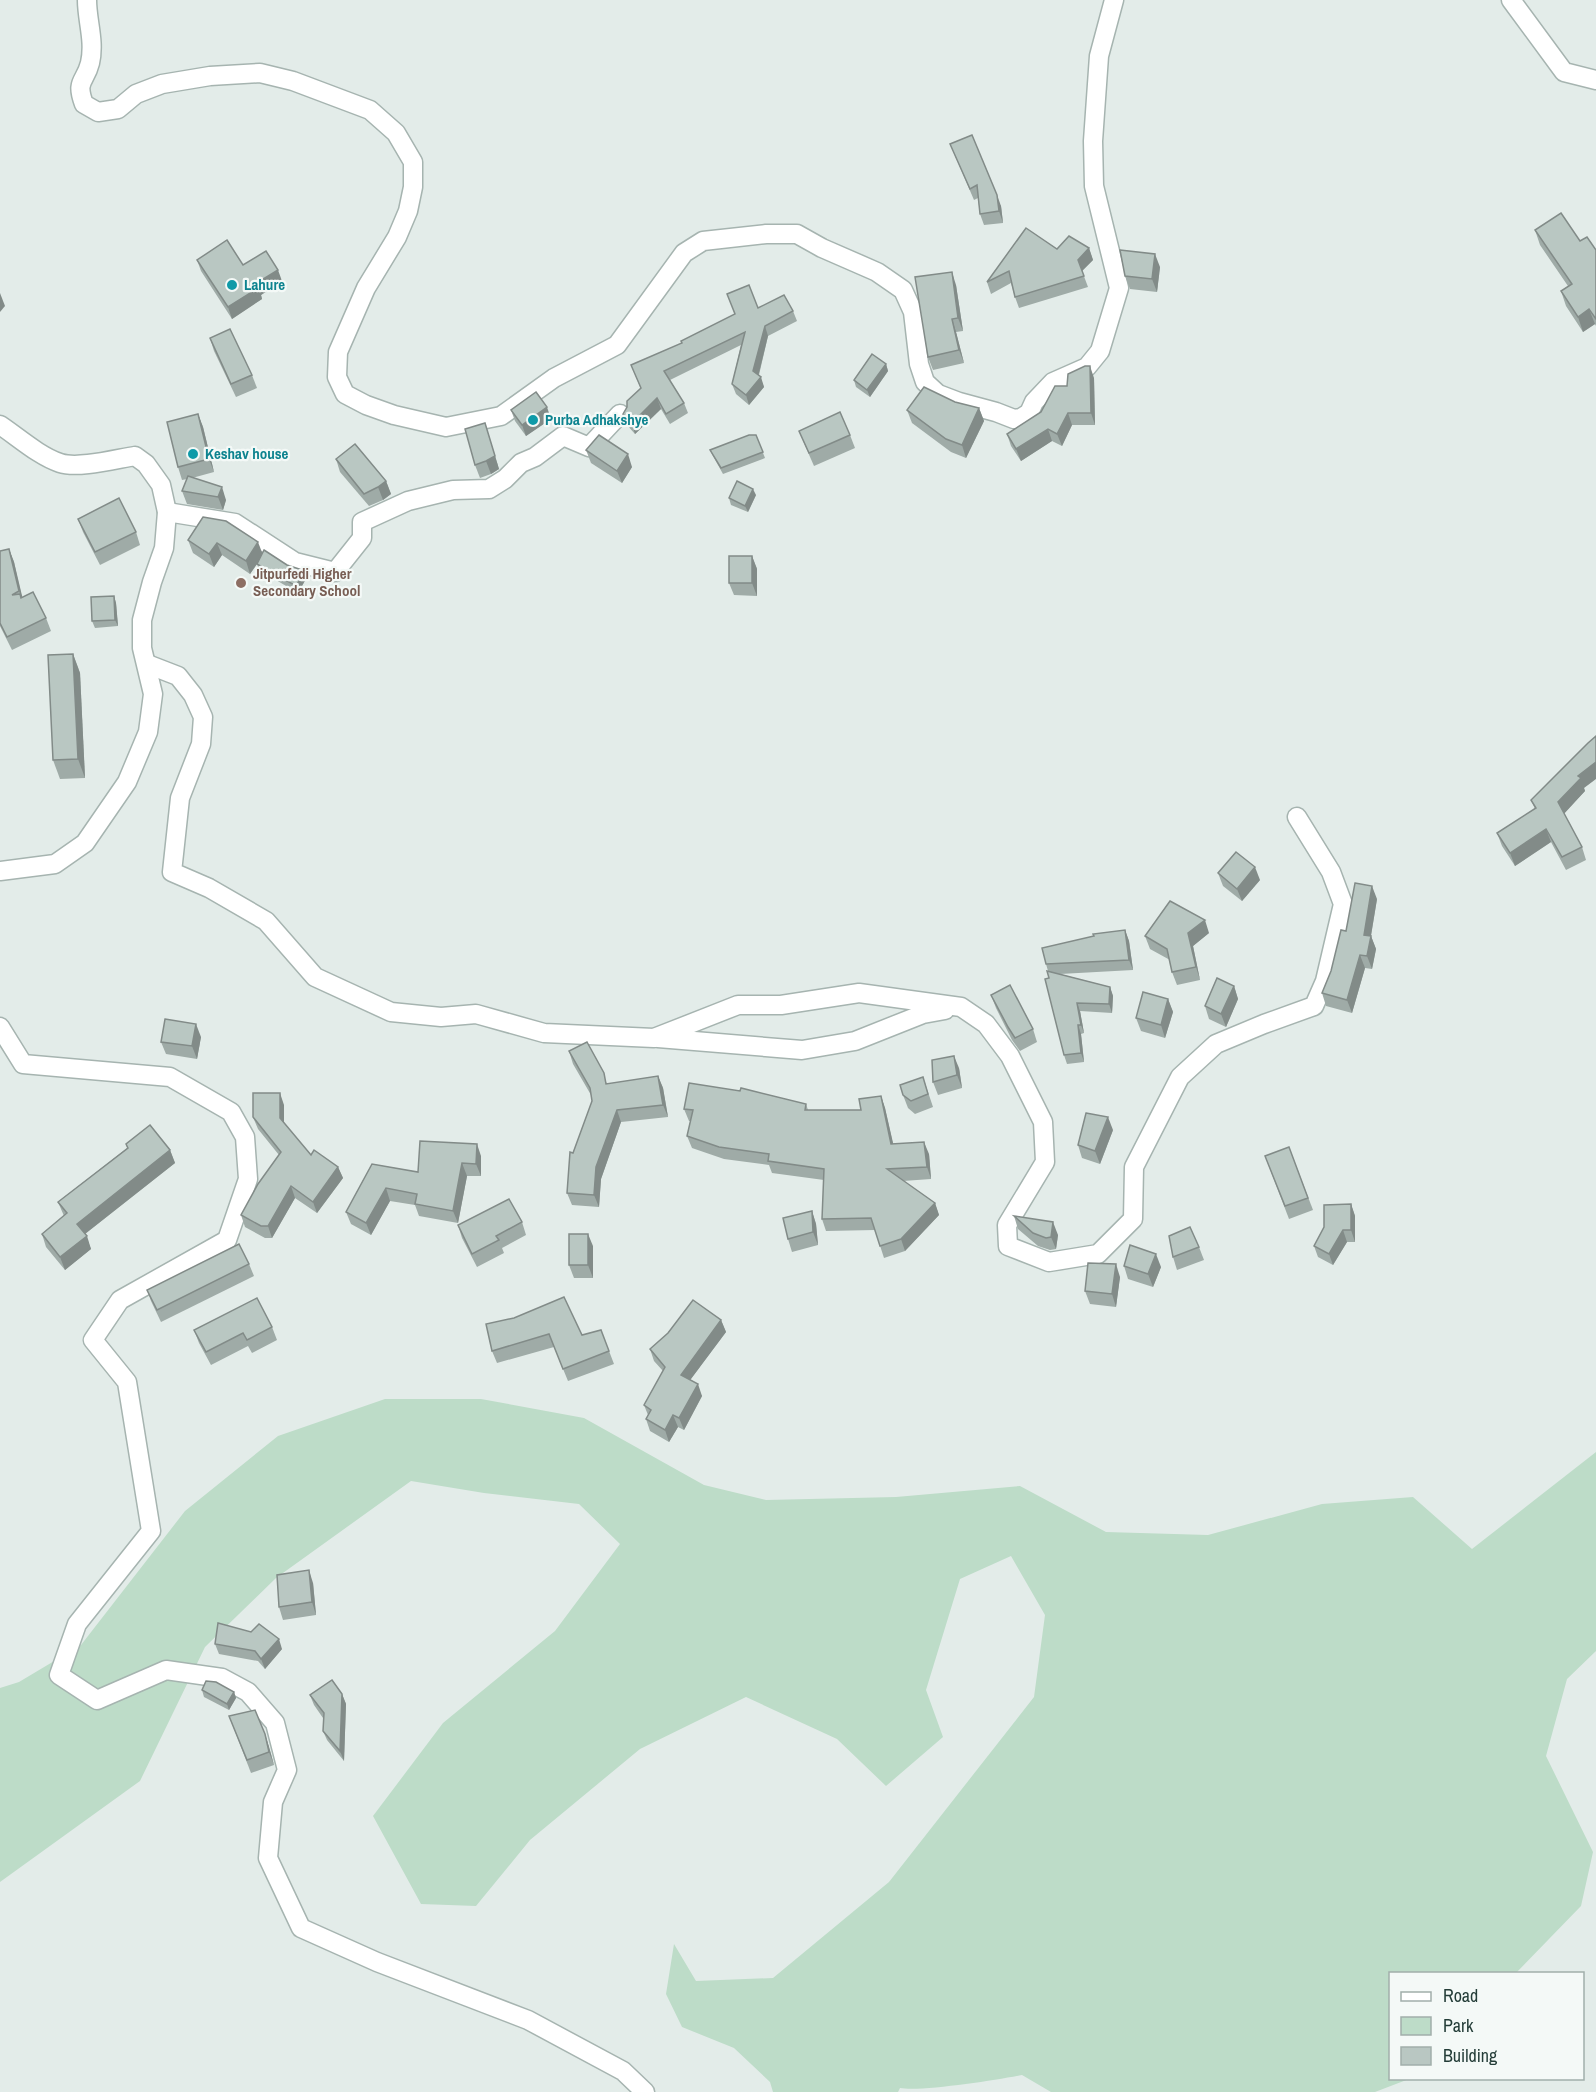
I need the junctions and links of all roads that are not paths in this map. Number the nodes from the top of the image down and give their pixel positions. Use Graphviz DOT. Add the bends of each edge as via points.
graph roads {
  1 [pos="87,0"];
  2 [pos="1114,0"];
  3 [pos="1511,0"];
  4 [pos="1596,80"];
  5 [pos="620,414"];
  6 [pos="0,425"];
  7 [pos="168,512"];
  8 [pos="147,664"];
  9 [pos="1297,818"];
  10 [pos="0,871"];
  11 [pos="961,1007"];
  12 [pos="0,1027"];
  13 [pos="654,1038"];
  14 [pos="645,2092"];
  1 -- 2 [label="street" via="92,50 79,91 84,104 98,112 118,109 136,94 162,84 260,73 370,110 396,133 413,162 408,211 366,288 338,352 337,377 345,394 366,405 446,427 501,416 554,378 617,345 684,253 704,241 766,234 797,234 877,272 903,290 913,312 925,382 938,394 1014,419 1029,413 1053,382 1087,367 1100,351 1119,288 1094,186 1093,141 1099,56"];
  3 -- 4 [label="street" via="1564,72"];
  5 -- 7 [label="street" via="589,447 563,436 489,489 453,490 408,501 362,522 362,538 335,572 296,562 235,524"];
  6 -- 7 [label="street" via="61,464 135,456 161,485"];
  7 -- 8 [label="street" via="164,548 142,620 142,648"];
  8 -- 10 [label="street" via="153,694 148,732 127,782 85,843 55,864"];
  8 -- 13 [label="street" via="178,676 203,717 201,744 180,798 172,872 266,921 315,977 391,1012 441,1017 476,1014 544,1033"];
  9 -- 11 [label="street" via="1331,872 1343,904 1325,981 1314,1006 1216,1044 1180,1077 1134,1167 1133,1218 1098,1254 1049,1262 1008,1246 1007,1225 1045,1162 1043,1122 1010,1056 986,1024"];
  11 -- 13 [label="street" via="923,1014 855,1041 802,1050"];
  11 -- 13 [label="street" via="860,993 781,1005 738,1005"];
  12 -- 14 [label="street" via="23,1064 170,1077 231,1112 245,1137 248,1179 227,1240 120,1300 93,1340 127,1382 151,1531 77,1624 59,1675 97,1700 165,1670 222,1678 248,1692 275,1723 287,1770 273,1802 268,1858 301,1928 528,2020 623,2071"];
}
